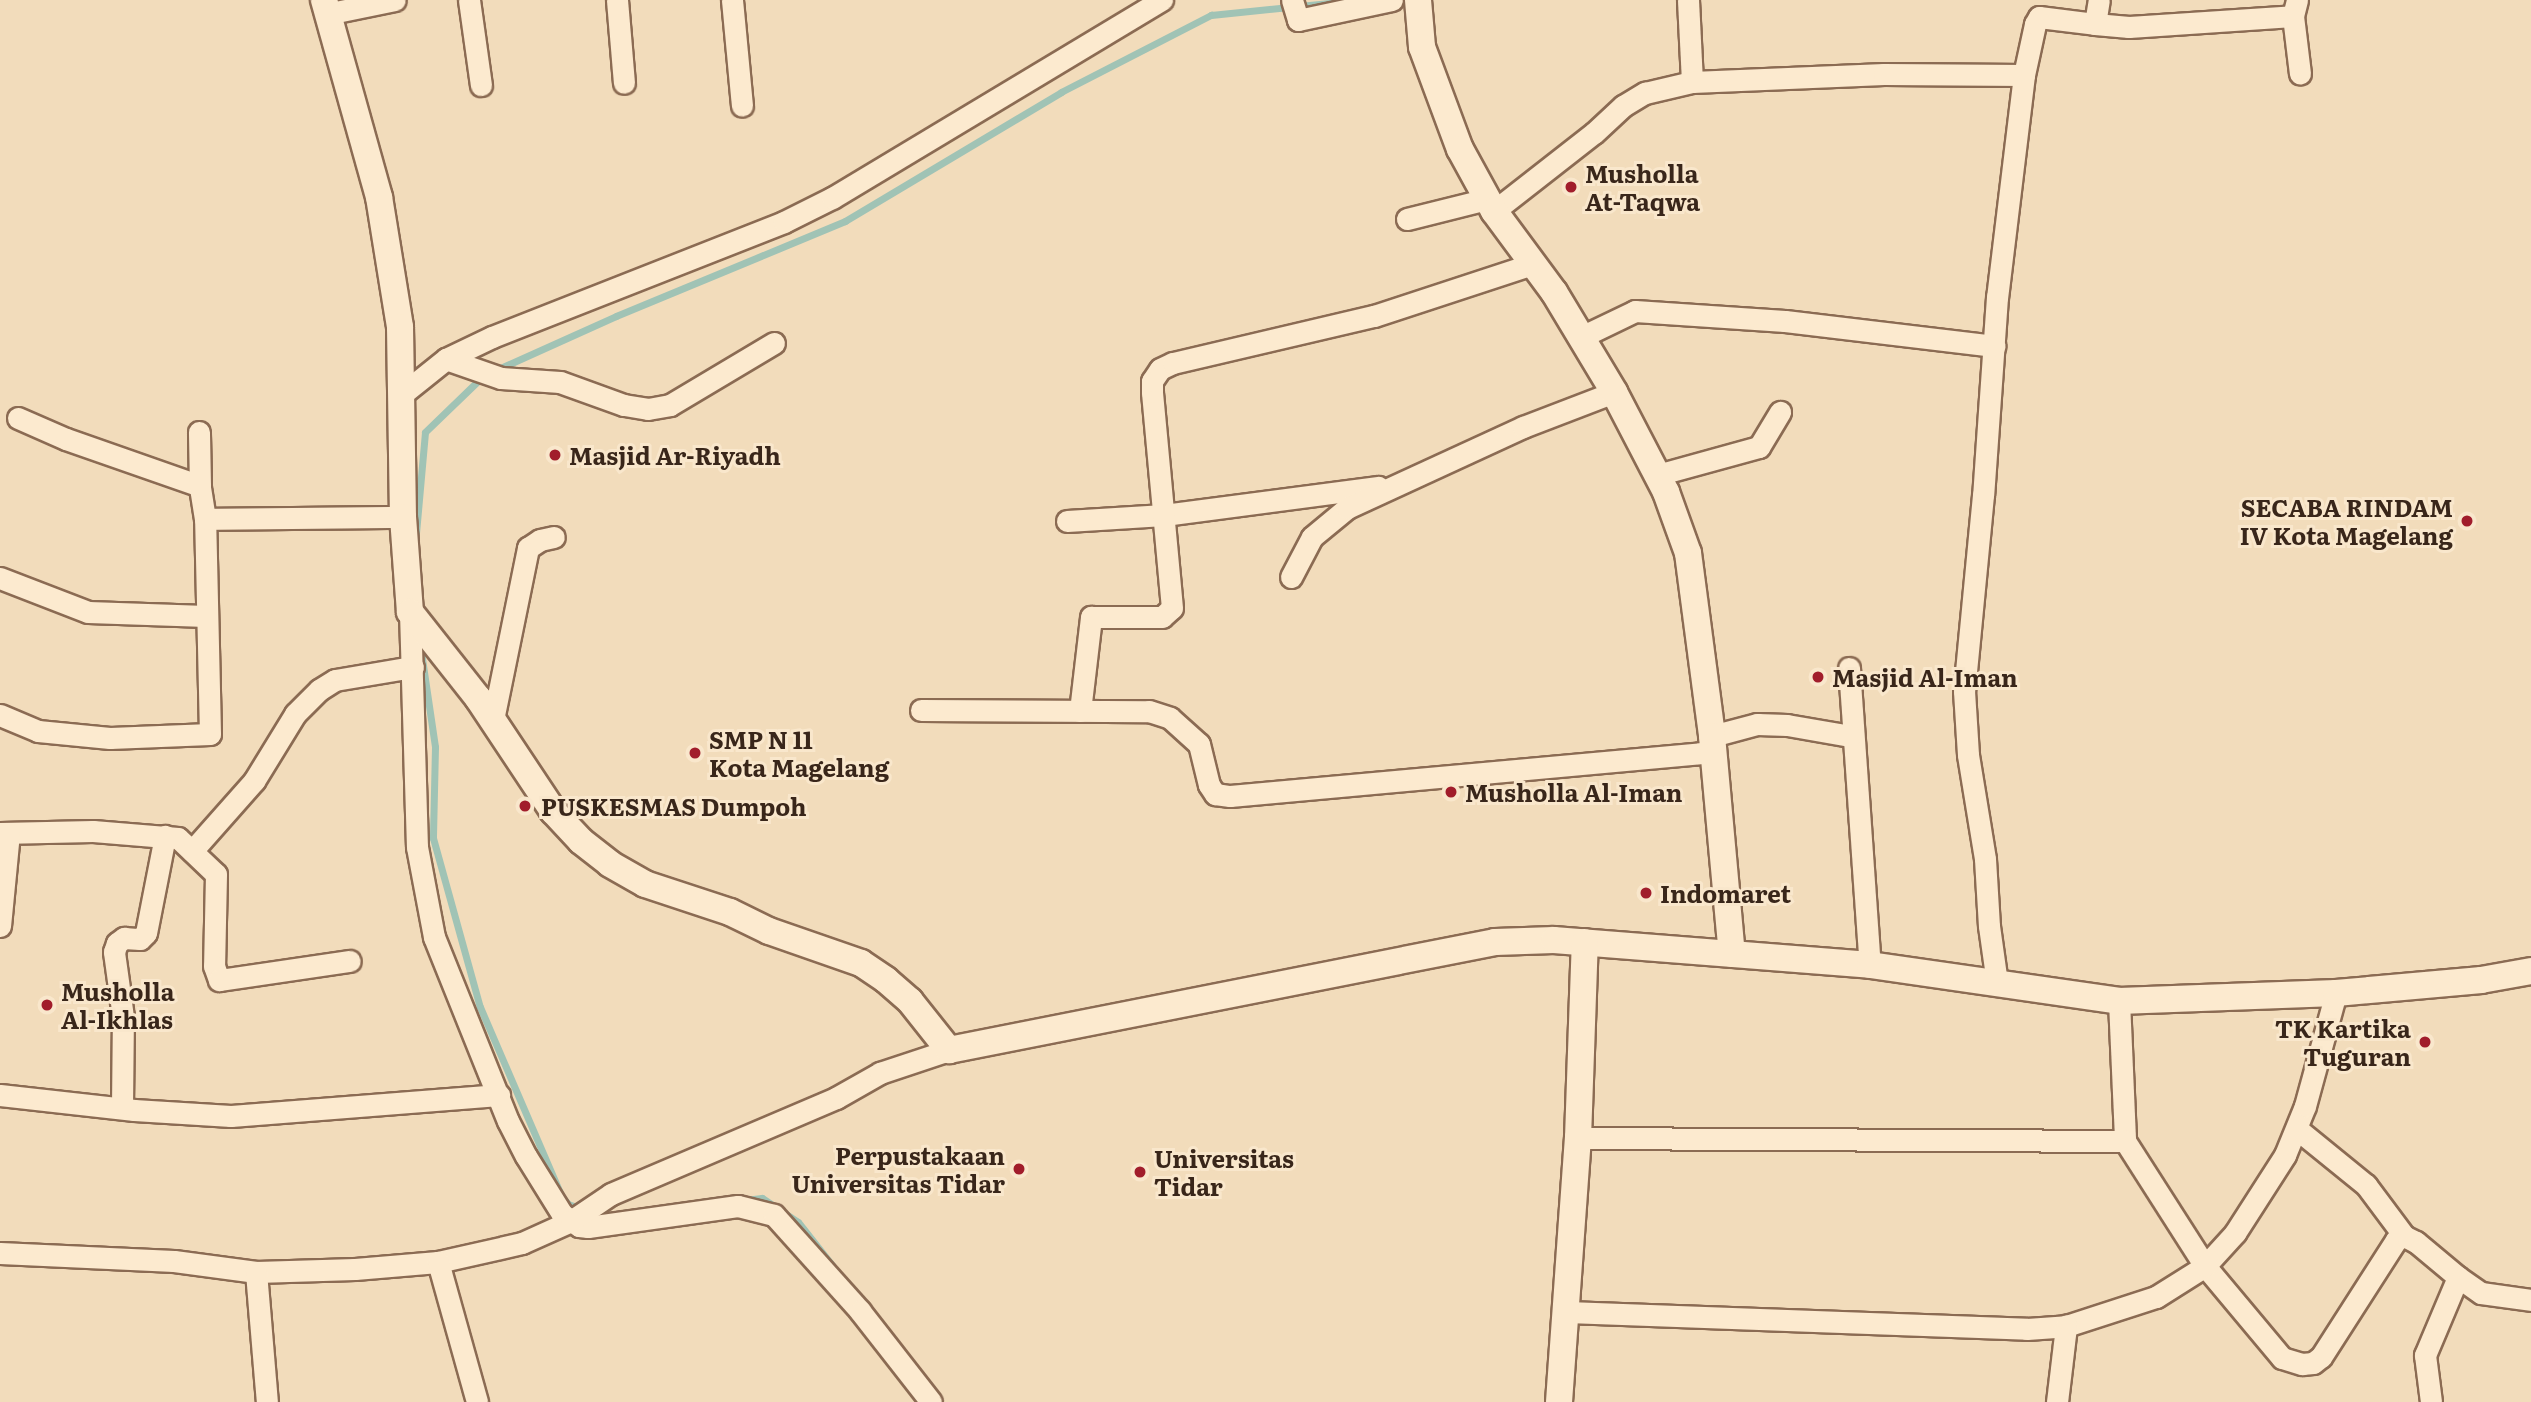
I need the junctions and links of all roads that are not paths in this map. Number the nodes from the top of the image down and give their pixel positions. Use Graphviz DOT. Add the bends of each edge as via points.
graph roads {
  1 [pos="396,0"];
  2 [pos="469,0"];
  3 [pos="617,0"];
  4 [pos="733,0"];
  5 [pos="1162,0"];
  6 [pos="1392,0"];
  7 [pos="1418,0"];
  8 [pos="1688,0"];
  9 [pos="2099,0"];
  10 [pos="325,7"];
  11 [pos="2295,8"];
  12 [pos="1294,10"];
  13 [pos="2095,24"];
  14 [pos="2300,74"];
  15 [pos="2024,75"];
  16 [pos="1692,82"];
  17 [pos="624,83"];
  18 [pos="481,85"];
  19 [pos="742,106"];
  20 [pos="1490,205"];
  21 [pos="1407,219"];
  22 [pos="1532,264"];
  23 [pos="1579,338"];
  24 [pos="774,343"];
  25 [pos="1995,346"];
  26 [pos="446,359"];
  27 [pos="1614,392"];
  28 [pos="401,395"];
  29 [pos="1780,412"];
  30 [pos="19,418"];
  31 [pos="199,432"];
  32 [pos="1657,475"];
  33 [pos="1394,485"];
  34 [pos="200,486"];
  35 [pos="1164,515"];
  36 [pos="403,517"];
  37 [pos="205,519"];
  38 [pos="1067,521"];
  39 [pos="554,537"];
  40 [pos="1291,577"];
  41 [pos="0,578"];
  42 [pos="206,616"];
  43 [pos="416,618"];
  44 [pos="413,667"];
  45 [pos="1849,668"];
  46 [pos="921,710"];
  47 [pos="1080,711"];
  48 [pos="0,715"];
  49 [pos="493,720"];
  50 [pos="1852,736"];
  51 [pos="1712,744"];
  52 [pos="4,833"];
  53 [pos="165,836"];
  54 [pos="192,851"];
  55 [pos="0,926"];
  56 [pos="1585,942"];
  57 [pos="1732,954"];
  58 [pos="350,961"];
  59 [pos="1870,965"];
  60 [pos="2531,971"];
  61 [pos="1997,983"];
  62 [pos="2336,993"];
  63 [pos="2119,1001"];
  64 [pos="949,1051"];
  65 [pos="0,1095"];
  66 [pos="499,1095"];
  67 [pos="122,1107"];
  68 [pos="2297,1129"];
  69 [pos="1578,1138"];
  70 [pos="2126,1141"];
  71 [pos="571,1221"];
  72 [pos="2404,1236"];
  73 [pos="0,1253"];
  74 [pos="438,1262"];
  75 [pos="2206,1266"];
  76 [pos="256,1272"];
  77 [pos="2458,1277"];
  78 [pos="2531,1300"];
  79 [pos="1567,1312"];
  80 [pos="2066,1326"];
  81 [pos="267,1402"];
  82 [pos="477,1402"];
  83 [pos="931,1402"];
  84 [pos="1559,1402"];
  85 [pos="2057,1402"];
  86 [pos="2431,1402"];
  1 -- 10 [label="street"];
  2 -- 18 [label="street"];
  3 -- 17 [label="street"];
  4 -- 19 [label="street"];
  5 -- 26 [label="street" via="832,198 784,222"];
  6 -- 12 [label="street"];
  7 -- 20 [label="street" via="1422,47 1460,149"];
  8 -- 16 [label="street"];
  9 -- 13 [label="street"];
  10 -- 28 [label="street" via="379,197 400,327"];
  11 -- 13 [label="street" via="2129,27"];
  11 -- 14 [label="street"];
  13 -- 15 [label="street" via="2039,17"];
  15 -- 16 [label="street" via="1885,74"];
  15 -- 25 [label="street"];
  16 -- 20 [label="street" via="1645,93 1623,106 1594,133"];
  20 -- 21 [label="street"];
  20 -- 22 [label="street"];
  22 -- 23 [label="street" via="1554,292"];
  22 -- 35 [label="street" via="1374,316 1160,369 1152,392"];
  23 -- 25 [label="street" via="1635,311 1646,311 1785,321"];
  23 -- 27 [label="street"];
  24 -- 26 [label="street" via="670,405 648,409 560,382 501,378"];
  25 -- 61 [label="street" via="1964,691"];
  26 -- 28 [label="street"];
  27 -- 32 [label="street"];
  27 -- 33 [label="street"];
  28 -- 36 [label="street"];
  29 -- 32 [label="street" via="1759,447"];
  30 -- 34 [label="street"];
  31 -- 34 [label="street"];
  32 -- 51 [label="street" via="1688,553"];
  33 -- 35 [label="street"];
  33 -- 40 [label="street" via="1347,508 1312,537"];
  34 -- 37 [label="street"];
  35 -- 38 [label="street"];
  35 -- 47 [label="street" via="1172,608 1162,617 1091,617"];
  36 -- 37 [label="street"];
  36 -- 43 [label="street"];
  37 -- 42 [label="street"];
  39 -- 49 [label="street" via="528,548"];
  41 -- 42 [label="street" via="88,612"];
  42 -- 48 [label="street" via="210,734 110,738 38,731"];
  43 -- 44 [label="street"];
  43 -- 49 [label="street"];
  44 -- 54 [label="street" via="335,680 319,690 295,714 254,781"];
  44 -- 66 [label="street" via="412,766 421,878 434,937"];
  45 -- 50 [label="street"];
  46 -- 47 [label="street"];
  47 -- 51 [label="street" via="1149,711 1170,718 1199,744 1215,794 1230,796"];
  49 -- 64 [label="street" via="561,820 610,864 645,884 861,963 910,1002"];
  50 -- 51 [label="street" via="1757,724"];
  50 -- 59 [label="street"];
  51 -- 57 [label="street"];
  52 -- 53 [label="street" via="93,831"];
  52 -- 55 [label="street"];
  53 -- 54 [label="street" via="178,838"];
  53 -- 67 [label="street" via="146,933 140,939 124,938 114,952 124,1017"];
  54 -- 58 [label="street" via="216,874 214,966 219,980"];
  56 -- 57 [label="street"];
  56 -- 64 [label="street" via="1495,942"];
  56 -- 69 [label="street"];
  57 -- 59 [label="street"];
  59 -- 61 [label="street"];
  60 -- 62 [label="street"];
  61 -- 63 [label="street"];
  62 -- 63 [label="street"];
  62 -- 68 [label="street"];
  63 -- 70 [label="street"];
  64 -- 71 [label="street" via="880,1073 835,1098 611,1194"];
  65 -- 67 [label="street"];
  66 -- 67 [label="street" via="231,1116"];
  66 -- 71 [label="street" via="526,1156"];
  68 -- 72 [label="street" via="2365,1185"];
  68 -- 75 [label="street" via="2235,1233"];
  69 -- 70 [label="street"];
  69 -- 79 [label="street"];
  70 -- 75 [label="street"];
  71 -- 74 [label="street" via="522,1243"];
  71 -- 83 [label="street" via="588,1227 738,1206 774,1215 860,1311"];
  72 -- 75 [label="street" via="2390,1248 2327,1350 2313,1363 2282,1357"];
  72 -- 77 [label="street"];
  73 -- 76 [label="street" via="174,1261"];
  74 -- 76 [label="street"];
  74 -- 82 [label="street"];
  75 -- 80 [label="street" via="2157,1297"];
  76 -- 81 [label="street"];
  77 -- 78 [label="street" via="2481,1293"];
  77 -- 86 [label="street" via="2426,1355"];
  79 -- 80 [label="street" via="2027,1329"];
  79 -- 84 [label="street"];
  80 -- 85 [label="street"];
}
